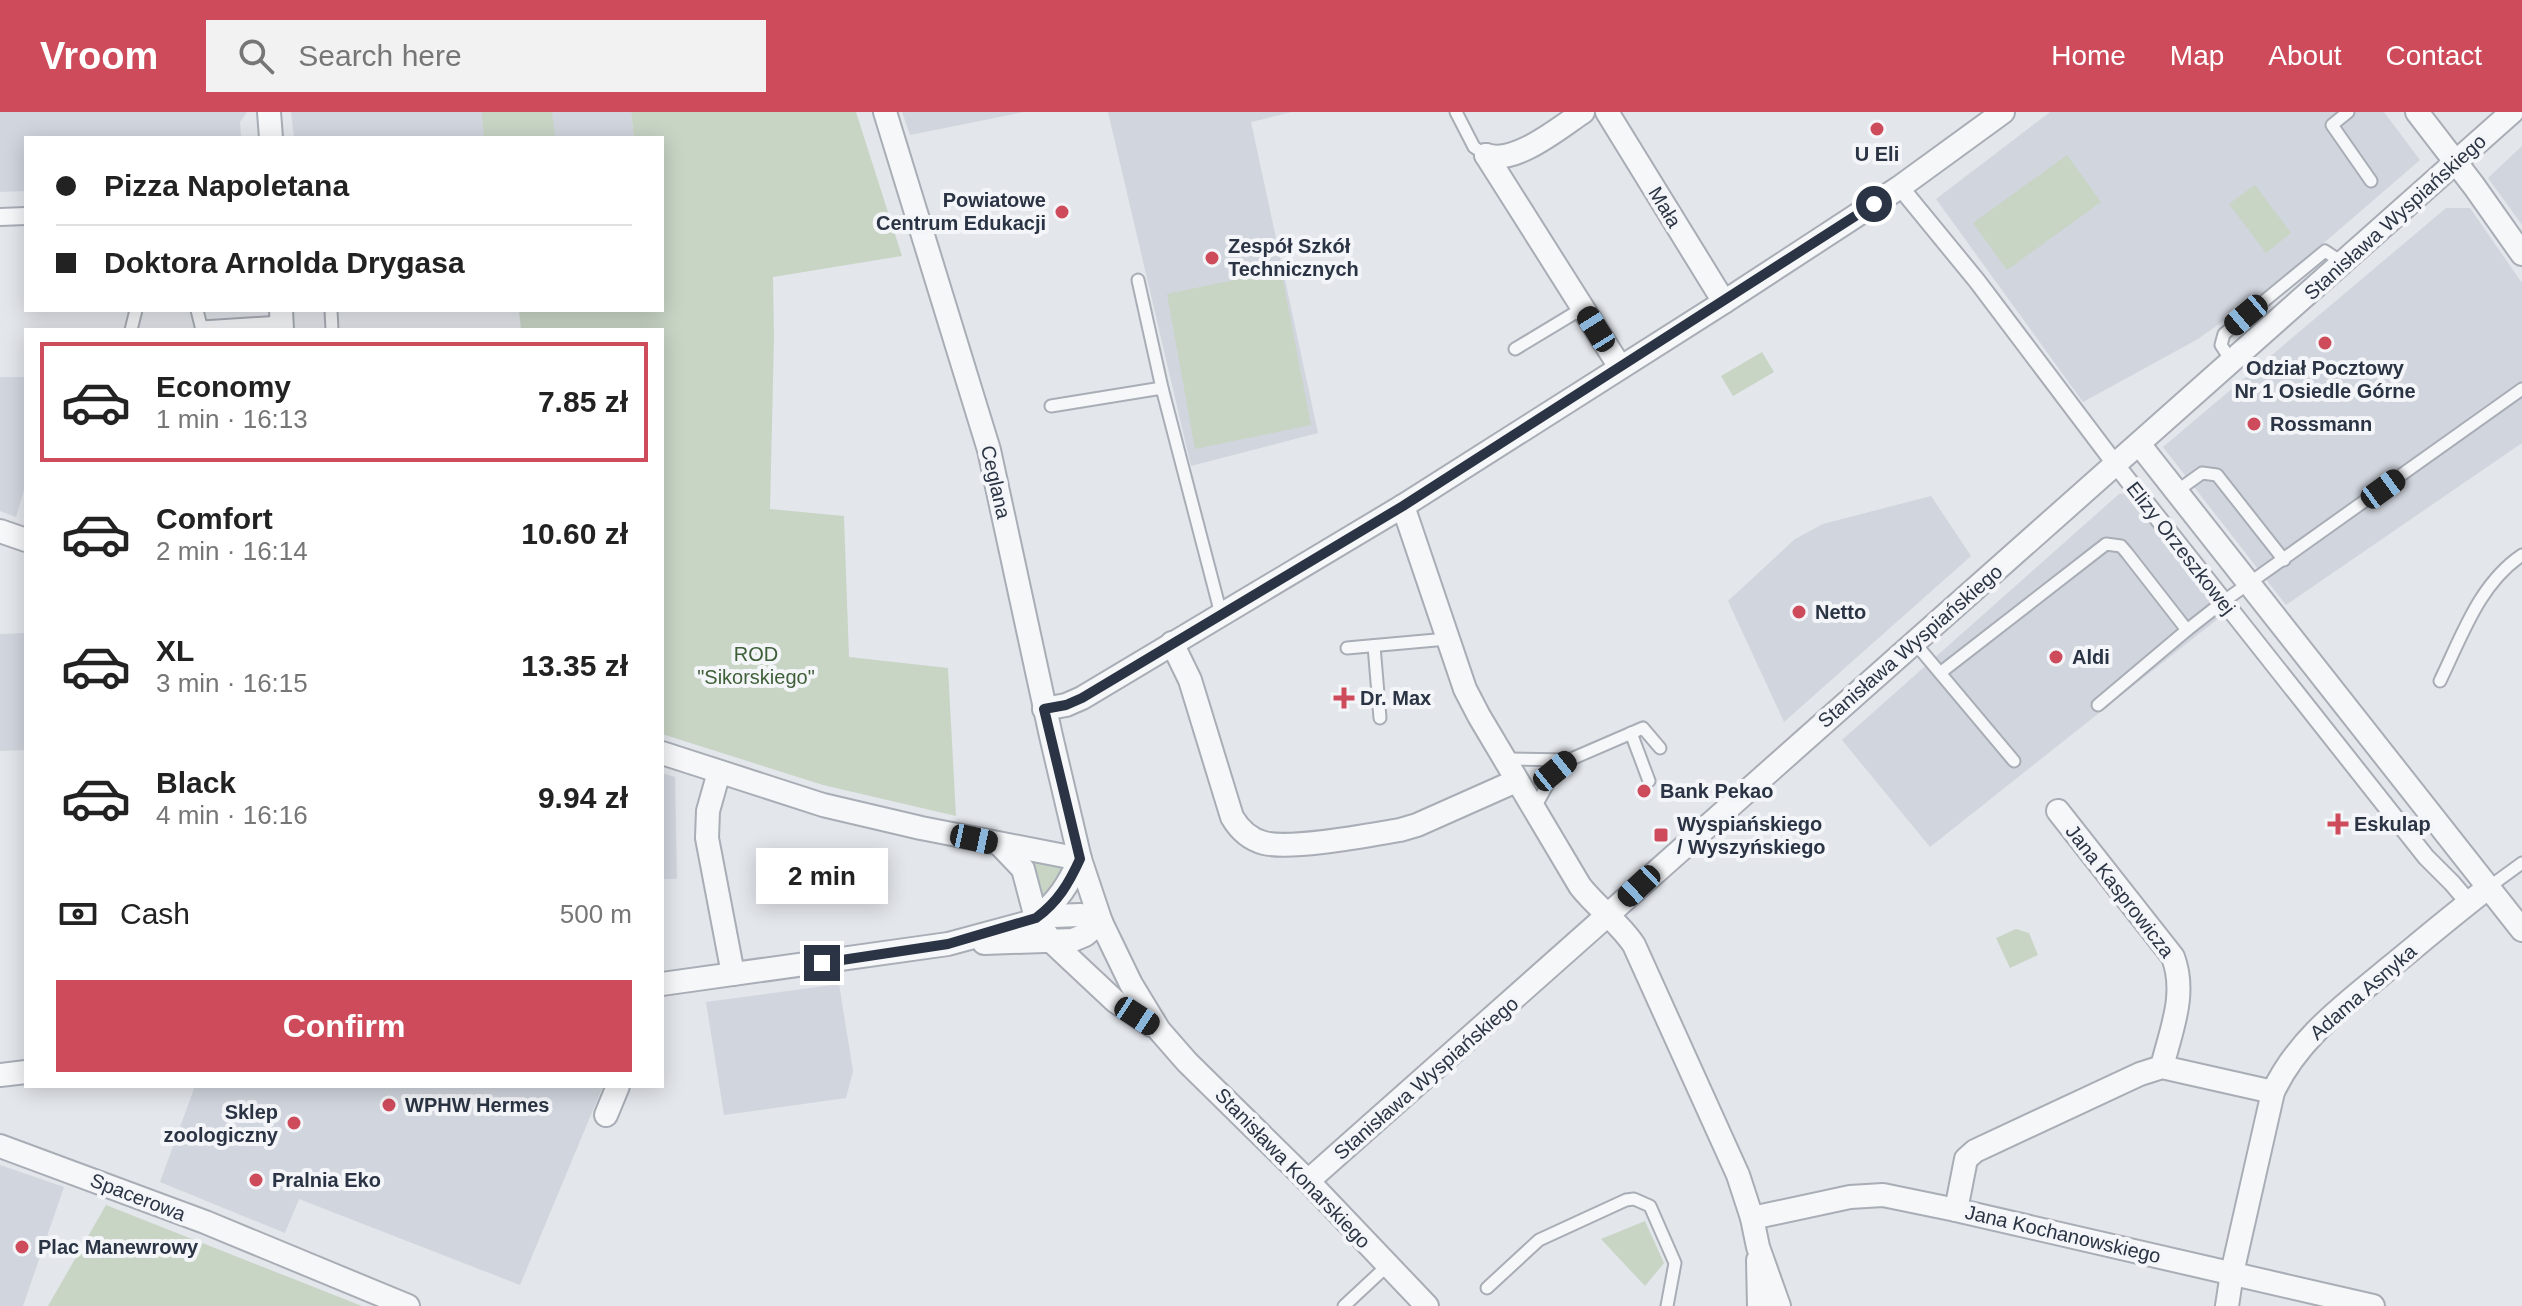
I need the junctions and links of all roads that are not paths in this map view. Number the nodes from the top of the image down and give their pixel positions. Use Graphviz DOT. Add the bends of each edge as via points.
graph roads {
  1 [pos="269,112"];
  2 [pos="885,112"];
  3 [pos="1456,112"];
  4 [pos="1583,112"];
  5 [pos="1607,112"];
  6 [pos="2003,112"];
  7 [pos="2348,112"];
  8 [pos="2417,112"];
  9 [pos="2512,112"];
  10 [pos="271,136"];
  11 [pos="1486,155"];
  12 [pos="2456,163"];
  13 [pos="2371,181"];
  14 [pos="1900,187"];
  15 [pos="24,216"];
  16 [pos="0,217"];
  17 [pos="2522,254"];
  18 [pos="1138,280"];
  19 [pos="1724,302"];
  20 [pos="1583,308"];
  21 [pos="281,321"];
  22 [pos="202,328"];
  23 [pos="1515,349"];
  24 [pos="1620,367"];
  25 [pos="1162,388"];
  26 [pos="2522,389"];
  27 [pos="1051,406"];
  28 [pos="2139,444"];
  29 [pos="2116,465"];
  30 [pos="2177,491"];
  31 [pos="1403,506"];
  32 [pos="2522,555"];
  33 [pos="2284,560"];
  34 [pos="2249,583"];
  35 [pos="2224,601"];
  36 [pos="1221,614"];
  37 [pos="2187,630"];
  38 [pos="1447,639"];
  39 [pos="1914,642"];
  40 [pos="1172,643"];
  41 [pos="1374,646"];
  42 [pos="1347,648"];
  43 [pos="1940,673"];
  44 [pos="2440,681"];
  45 [pos="2098,705"];
  46 [pos="1044,709"];
  47 [pos="1380,718"];
  48 [pos="1631,733"];
  49 [pos="1660,748"];
  50 [pos="664,754"];
  51 [pos="1504,759"];
  52 [pos="1569,760"];
  53 [pos="2014,761"];
  54 [pos="719,772"];
  55 [pos="1516,781"];
  56 [pos="1649,781"];
  57 [pos="1534,809"];
  58 [pos="2058,811"];
  59 [pos="1000,845"];
  60 [pos="1080,859"];
  61 [pos="2522,863"];
  62 [pos="2489,887"];
  63 [pos="2469,903"];
  64 [pos="1607,915"];
  65 [pos="1036,918"];
  66 [pos="1101,922"];
  67 [pos="2522,930"];
  68 [pos="1051,941"];
  69 [pos="948,944"];
  70 [pos="733,974"];
  71 [pos="664,984"];
  72 [pos="1159,1030"];
  73 [pos="2162,1067"];
  74 [pos="24,1072"];
  75 [pos="0,1075"];
  76 [pos="617,1088"];
  77 [pos="2273,1092"];
  78 [pos="606,1115"];
  79 [pos="0,1146"];
  80 [pos="1308,1181"];
  81 [pos="1956,1210"];
  82 [pos="1752,1218"];
  83 [pos="1758,1247"];
  84 [pos="1388,1265"];
  85 [pos="2232,1273"];
  86 [pos="1487,1288"];
  87 [pos="408,1306"];
  88 [pos="1344,1306"];
  89 [pos="1427,1306"];
  90 [pos="1667,1306"];
  91 [pos="1759,1306"];
  92 [pos="1779,1306"];
  93 [pos="2227,1306"];
  94 [pos="2373,1306"];
  1 -- 10 [label="street"];
  2 -- 46 [label="street, Ceglana" via="989,450"];
  3 -- 11 [label="lane" via="1474,147"];
  4 -- 11 [label="street" via="1513,156"];
  5 -- 19 [label="street, Mała"];
  6 -- 14 [label="street"];
  7 -- 13 [label="lane" via="2332,125"];
  8 -- 12 [label="street"];
  9 -- 12 [label="street, Stanisława Wyspiańskiego"];
  11 -- 20 [label="street"];
  12 -- 17 [label="street"];
  12 -- 28 [label="street, Stanisława Wyspiańskiego"];
  14 -- 19 [label="street"];
  14 -- 29 [label="street, Elizy Orzeszkowej"];
  15 -- 16 [label="street"];
  18 -- 25 [label="lane"];
  19 -- 24 [label="street"];
  20 -- 23 [label="lane"];
  20 -- 24 [label="street"];
  21 -- 22 [label="lane"];
  24 -- 31 [label="street"];
  25 -- 27 [label="lane"];
  25 -- 36 [label="lane"];
  26 -- 33 [label="lane"];
  28 -- 29 [label="street, Stanisława Wyspiańskiego"];
  28 -- 30 [label="street, Elizy Orzeszkowej"];
  29 -- 35 [label="street, Elizy Orzeszkowej"];
  29 -- 39 [label="street, Stanisława Wyspiańskiego"];
  30 -- 33 [label="lane" via="2202,473 2217,475"];
  30 -- 34 [label="street, Elizy Orzeszkowej"];
  31 -- 36 [label="street"];
  31 -- 38 [label="street"];
  32 -- 44 [label="lane" via="2479,600"];
  33 -- 34 [label="lane"];
  34 -- 35 [label="lane"];
  34 -- 62 [label="street, Elizy Orzeszkowej"];
  35 -- 37 [label="lane"];
  35 -- 63 [label="street, Elizy Orzeszkowej" via="2426,857"];
  36 -- 40 [label="street"];
  37 -- 43 [label="lane" via="2127,553 2115,543 2106,544"];
  37 -- 45 [label="lane"];
  38 -- 41 [label="lane"];
  38 -- 51 [label="street" via="1465,689"];
  39 -- 43 [label="lane"];
  39 -- 64 [label="street, Stanisława Wyspiańskiego"];
  40 -- 46 [label="street" via="1082,698"];
  40 -- 55 [label="street" via="1190,680 1232,817 1259,841 1294,844 1400,830"];
  41 -- 42 [label="lane"];
  41 -- 47 [label="lane"];
  43 -- 53 [label="lane"];
  46 -- 60 [label="street, Ceglana"];
  48 -- 49 [label="lane" via="1643,728"];
  48 -- 52 [label="lane"];
  48 -- 56 [label="lane"];
  50 -- 54 [label="street"];
  51 -- 52 [label="lane"];
  51 -- 55 [label="street"];
  52 -- 57 [label="lane" via="1555,771"];
  54 -- 59 [label="street" via="823,805"];
  54 -- 70 [label="street" via="707,838"];
  55 -- 57 [label="street"];
  57 -- 64 [label="street" via="1580,886"];
  58 -- 73 [label="street, Jana Kasprowicza" via="2173,957 2180,997"];
  59 -- 60 [label="street"];
  59 -- 65 [label="street" via="1023,869"];
  60 -- 65 [label="street" via="1062,893"];
  60 -- 66 [label="street, Ceglana"];
  61 -- 62 [label="lane"];
  62 -- 63 [label="street, Adama Asnyka"];
  62 -- 67 [label="street, Elizy Orzeszkowej"];
  63 -- 77 [label="street, Adama Asnyka" via="2313,1033"];
  64 -- 80 [label="street, Stanisława Wyspiańskiego"];
  64 -- 82 [label="street" via="1634,945 1729,1154"];
  65 -- 66 [label="street" via="1074,915"];
  65 -- 68 [label="street"];
  65 -- 69 [label="street"];
  66 -- 68 [label="street" via="1080,937"];
  66 -- 72 [label="street, Ceglana"];
  68 -- 69 [label="street"];
  68 -- 72 [label="street" via="1115,1001"];
  69 -- 70 [label="street"];
  70 -- 71 [label="street"];
  72 -- 80 [label="street, Stanisława Konarskiego"];
  73 -- 77 [label="street"];
  73 -- 81 [label="street" via="1975,1151 1966,1159"];
  74 -- 75 [label="street"];
  76 -- 78 [label="street"];
  77 -- 85 [label="street, Adama Asnyka"];
  79 -- 87 [label="street, Spacerowa" via="205,1222"];
  80 -- 84 [label="street, Stanisława Konarskiego"];
  81 -- 82 [label="street, Jana Kochanowskiego" via="1866,1194"];
  81 -- 85 [label="street, Jana Kochanowskiego"];
  82 -- 83 [label="street"];
  83 -- 91 [label="street"];
  83 -- 92 [label="street"];
  84 -- 88 [label="lane"];
  84 -- 89 [label="street, Stanisława Konarskiego"];
  85 -- 93 [label="street, Adama Asnyka"];
  85 -- 94 [label="street, Jana Kochanowskiego"];
  86 -- 90 [label="lane" via="1539,1240 1634,1199 1650,1206 1675,1263"];
}
